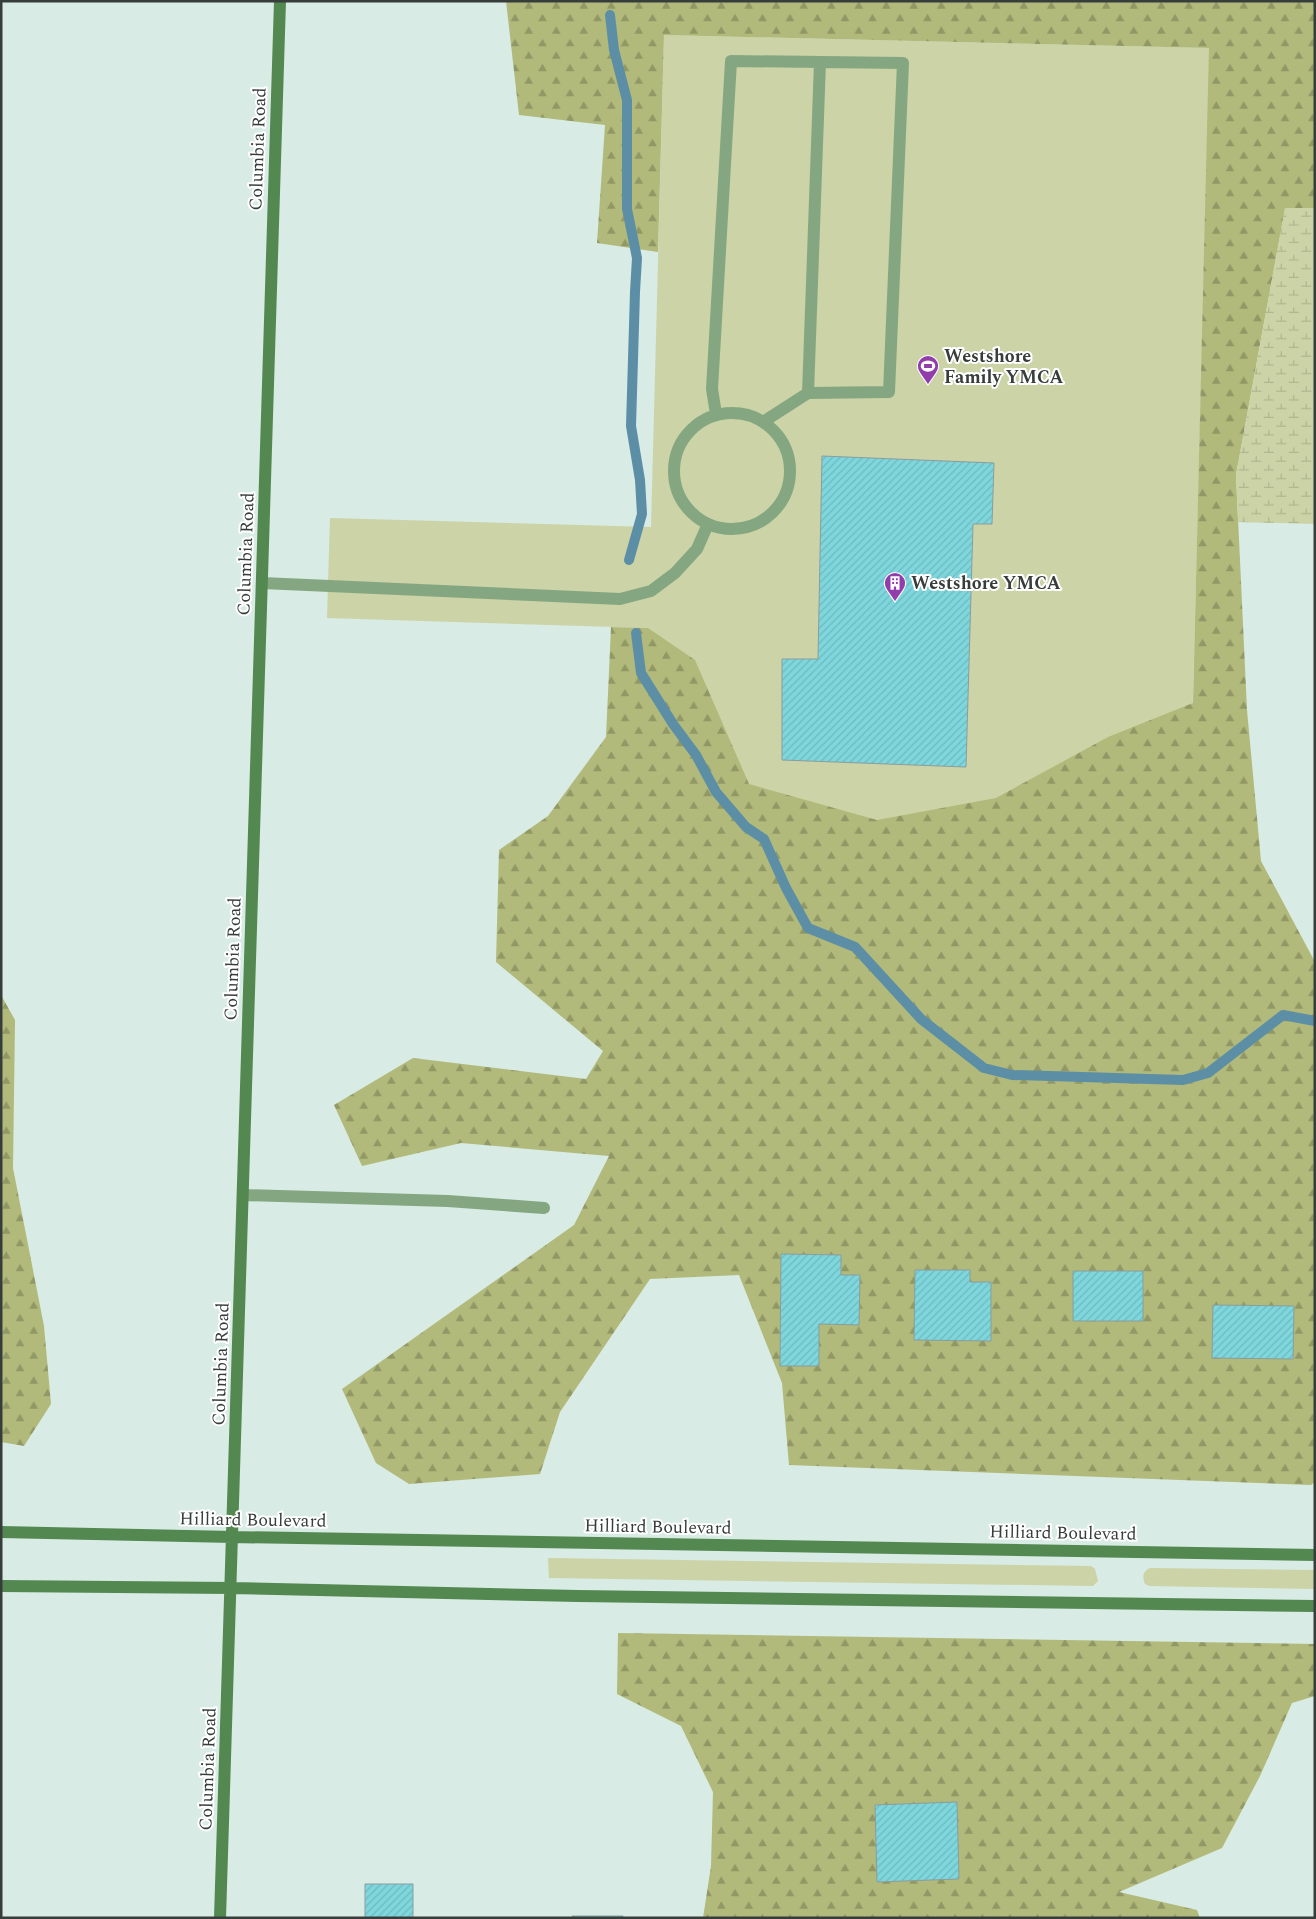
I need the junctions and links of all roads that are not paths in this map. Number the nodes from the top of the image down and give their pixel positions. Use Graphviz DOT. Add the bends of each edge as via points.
graph roads {
  1 [pos="280,1"];
  2 [pos="820,62"];
  3 [pos="808,393"];
  4 [pos="716,414"];
  5 [pos="763,422"];
  6 [pos="708,524"];
  7 [pos="262,584"];
  8 [pos="243,1196"];
  9 [pos="544,1208"];
  10 [pos="1,1532"];
  11 [pos="233,1538"];
  12 [pos="1315,1555"];
  13 [pos="1,1586"];
  14 [pos="231,1588"];
  15 [pos="1315,1606"];
  16 [pos="220,1918"];
  1 -- 7 [label="main road, Columbia Road"];
  2 -- 3 [label="lane"];
  2 -- 3 [label="lane" via="903,63 889,392"];
  2 -- 4 [label="lane" via="731,62 712,388"];
  3 -- 5 [label="lane"];
  4 -- 5 [label="lane" via="748,415"];
  4 -- 6 [label="lane" via="694,427 681,442 675,460 674,480 680,498 692,513"];
  5 -- 6 [label="lane" via="780,436 788,454 791,472 787,491 778,507 764,520 746,528 727,529"];
  6 -- 7 [label="lane" via="698,549 675,573 651,591 620,600"];
  7 -- 8 [label="main road, Columbia Road"];
  8 -- 9 [label="lane" via="448,1201"];
  8 -- 11 [label="main road, Columbia Road"];
  10 -- 11 [label="main road, Hilliard Boulevard"];
  11 -- 12 [label="main road, Hilliard Boulevard"];
  11 -- 14 [label="main road, Columbia Road"];
  13 -- 14 [label="main road"];
  14 -- 15 [label="main road"];
  14 -- 16 [label="main road, Columbia Road"];
}
